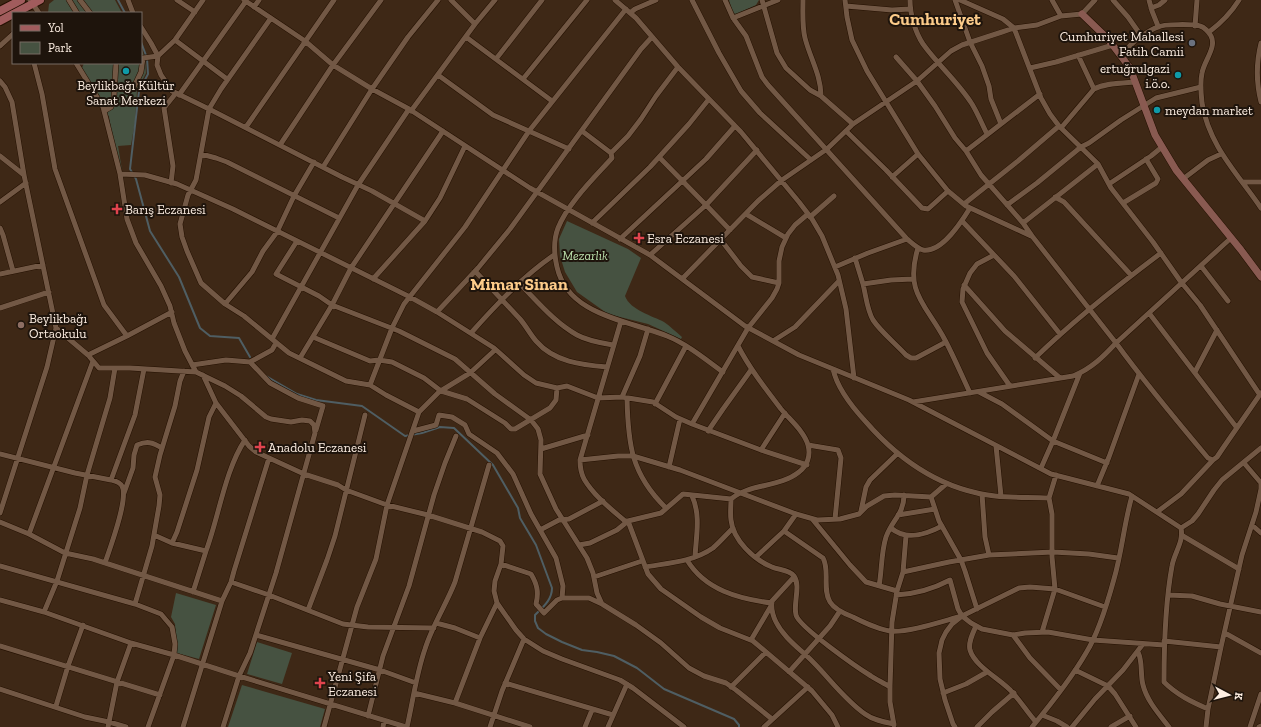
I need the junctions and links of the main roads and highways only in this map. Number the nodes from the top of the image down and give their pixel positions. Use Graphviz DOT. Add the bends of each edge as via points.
graph roads {
  1 [pos="22,0"];
  2 [pos="34,1"];
  3 [pos="0,11"];
  4 [pos="16,12"];
  5 [pos="12,14"];
  6 [pos="0,21"];
  1 -- 3 [label="main road"];
  2 -- 4 [label="main road"];
  5 -- 6 [label="main road"];
}
